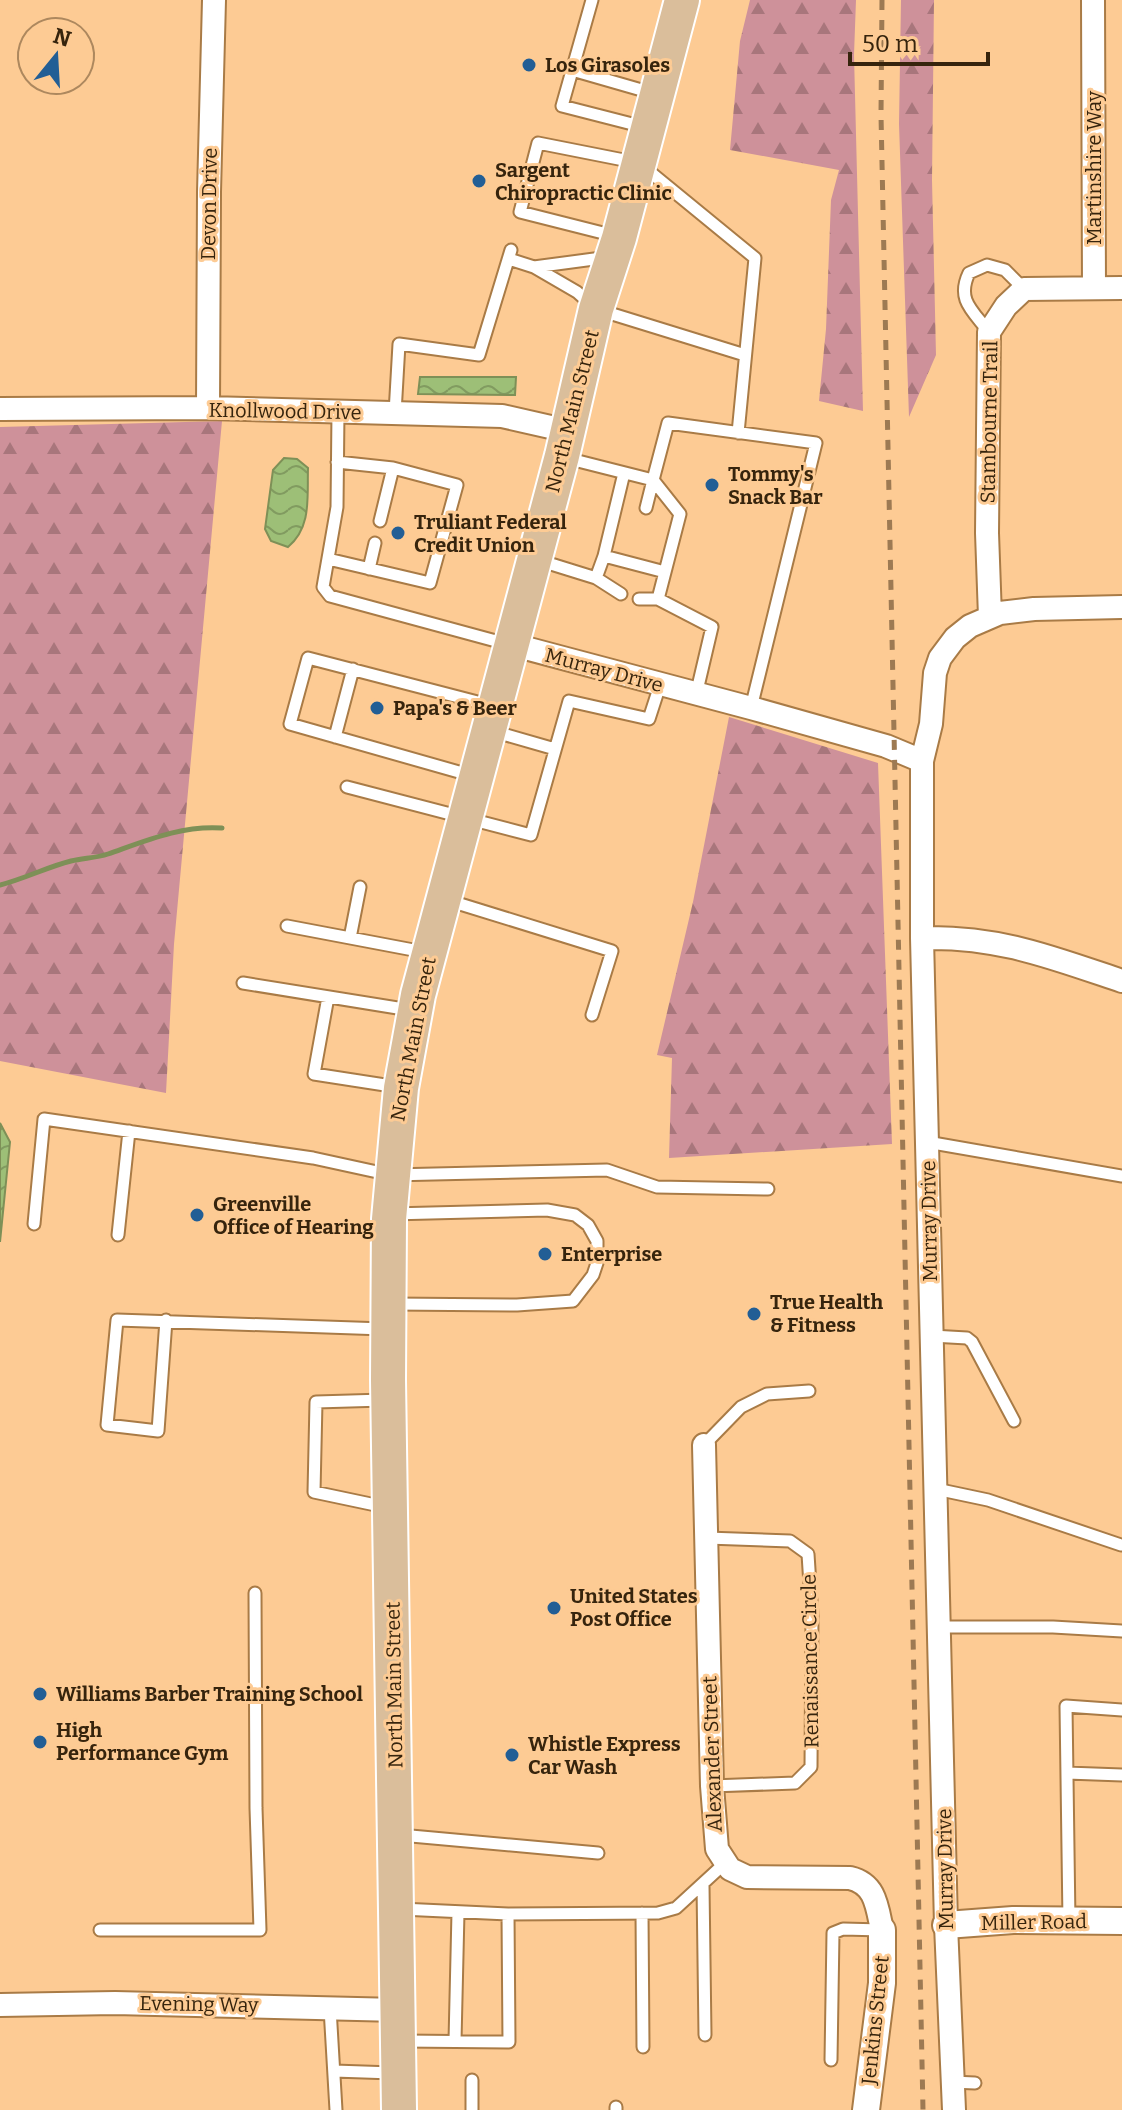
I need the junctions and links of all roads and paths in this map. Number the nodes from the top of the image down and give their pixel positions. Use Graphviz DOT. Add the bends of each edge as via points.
graph roads {
  1 [pos="214,0"];
  2 [pos="592,0"];
  3 [pos="682,0"];
  4 [pos="1093,0"];
  5 [pos="572,70"];
  6 [pos="657,94"];
  7 [pos="648,128"];
  8 [pos="639,163"];
  9 [pos="616,247"];
  10 [pos="534,267"];
  11 [pos="1094,288"];
  12 [pos="1122,288"];
  13 [pos="1024,289"];
  14 [pos="596,309"];
  15 [pos="989,332"];
  16 [pos="745,355"];
  17 [pos="208,408"];
  18 [pos="0,409"];
  19 [pos="338,412"];
  20 [pos="395,413"];
  21 [pos="738,433"];
  22 [pos="565,444"];
  23 [pos="337,462"];
  24 [pos="393,468"];
  25 [pos="624,473"];
  26 [pos="653,480"];
  27 [pos="646,508"];
  28 [pos="380,521"];
  29 [pos="375,543"];
  30 [pos="636,550"];
  31 [pos="604,556"];
  32 [pos="534,558"];
  33 [pos="328,559"];
  34 [pos="632,564"];
  35 [pos="369,569"];
  36 [pos="665,572"];
  37 [pos="596,578"];
  38 [pos="622,589"];
  39 [pos="642,595"];
  40 [pos="658,599"];
  41 [pos="1122,607"];
  42 [pos="990,617"];
  43 [pos="510,644"];
  44 [pos="353,669"];
  45 [pos="660,685"];
  46 [pos="696,695"];
  47 [pos="751,708"];
  48 [pos="490,718"];
  49 [pos="335,737"];
  50 [pos="555,749"];
  51 [pos="922,761"];
  52 [pos="475,777"];
  53 [pos="347,787"];
  54 [pos="464,817"];
  55 [pos="360,887"];
  56 [pos="443,898"];
  57 [pos="287,926"];
  58 [pos="350,938"];
  59 [pos="922,938"];
  60 [pos="428,953"];
  61 [pos="1122,981"];
  62 [pos="243,983"];
  63 [pos="328,997"];
  64 [pos="415,1011"];
  65 [pos="592,1015"];
  66 [pos="401,1088"];
  67 [pos="129,1131"];
  68 [pos="927,1142"];
  69 [pos="391,1175"];
  70 [pos="1122,1176"];
  71 [pos="768,1189"];
  72 [pos="389,1214"];
  73 [pos="34,1224"];
  74 [pos="118,1235"];
  75 [pos="388,1317"];
  76 [pos="166,1320"];
  77 [pos="932,1336"];
  78 [pos="809,1391"];
  79 [pos="389,1400"];
  80 [pos="1014,1421"];
  81 [pos="704,1445"];
  82 [pos="936,1489"];
  83 [pos="391,1508"];
  84 [pos="707,1538"];
  85 [pos="1121,1545"];
  86 [pos="255,1593"];
  87 [pos="939,1627"];
  88 [pos="1122,1631"];
  89 [pos="1122,1710"];
  90 [pos="1067,1773"];
  91 [pos="1122,1775"];
  92 [pos="712,1786"];
  93 [pos="396,1835"];
  94 [pos="598,1853"];
  95 [pos="724,1864"];
  96 [pos="703,1885"];
  97 [pos="397,1909"];
  98 [pos="458,1912"];
  99 [pos="642,1913"];
  100 [pos="508,1914"];
  101 [pos="1069,1921"];
  102 [pos="1122,1921"];
  103 [pos="946,1925"];
  104 [pos="100,1930"];
  105 [pos="882,1930"];
  106 [pos="0,2005"];
  107 [pos="330,2008"];
  108 [pos="705,2035"];
  109 [pos="398,2041"];
  110 [pos="455,2041"];
  111 [pos="643,2047"];
  112 [pos="831,2060"];
  113 [pos="334,2071"];
  114 [pos="472,2080"];
  115 [pos="952,2082"];
  116 [pos="975,2083"];
  117 [pos="336,2110"];
  118 [pos="399,2110"];
  119 [pos="472,2110"];
  120 [pos="866,2110"];
  121 [pos="954,2110"];
  1 -- 17 [label="street, Devon Drive"];
  2 -- 5 [label="lane"];
  3 -- 6 [label="main road, North Main Street"];
  4 -- 11 [label="street, Martinshire Way"];
  5 -- 6 [label="lane"];
  5 -- 7 [label="lane" via="562,106"];
  6 -- 7 [label="main road, North Main Street"];
  7 -- 8 [label="main road, North Main Street"];
  8 -- 9 [label="main road, North Main Street"];
  8 -- 9 [label="lane" via="538,143 520,212"];
  8 -- 16 [label="lane" via="755,258"];
  9 -- 10 [label="lane"];
  9 -- 14 [label="main road, North Main Street"];
  10 -- 14 [label="lane"];
  10 -- 20 [label="lane" via="510,254 479,355 399,344"];
  11 -- 12 [label="street"];
  11 -- 13 [label="street"];
  13 -- 15 [label="street, Stambourne Trail"];
  13 -- 15 [label="lane" via="1005,270 987,265 969,273 962,288 964,299"];
  14 -- 16 [label="lane"];
  14 -- 22 [label="main road, North Main Street"];
  15 -- 42 [label="street, Stambourne Trail"];
  16 -- 21 [label="lane"];
  17 -- 18 [label="street, Knollwood Drive"];
  17 -- 19 [label="street, Knollwood Drive"];
  19 -- 20 [label="street, Knollwood Drive"];
  19 -- 23 [label="lane"];
  20 -- 22 [label="street, Knollwood Drive" via="502,416"];
  21 -- 26 [label="lane" via="668,423"];
  21 -- 47 [label="lane" via="816,443"];
  22 -- 25 [label="lane"];
  22 -- 32 [label="main road, North Main Street"];
  23 -- 24 [label="lane"];
  23 -- 33 [label="lane" via="337,507"];
  24 -- 28 [label="lane"];
  24 -- 35 [label="lane" via="457,485 430,583"];
  25 -- 26 [label="lane"];
  25 -- 31 [label="lane"];
  26 -- 27 [label="lane"];
  26 -- 36 [label="lane" via="680,514"];
  29 -- 35 [label="lane"];
  30 -- 34 [label="lane"];
  31 -- 34 [label="lane"];
  31 -- 37 [label="lane"];
  32 -- 37 [label="lane"];
  32 -- 43 [label="main road, North Main Street"];
  33 -- 35 [label="lane"];
  33 -- 43 [label="lane" via="323,587 330,596"];
  34 -- 36 [label="lane"];
  36 -- 40 [label="lane"];
  37 -- 38 [label="lane"];
  39 -- 40 [label="lane"];
  40 -- 46 [label="lane" via="712,627"];
  41 -- 42 [label="street" via="1034,609"];
  42 -- 51 [label="street" via="962,632 940,658"];
  43 -- 45 [label="street, Murray Drive"];
  43 -- 48 [label="main road, North Main Street"];
  44 -- 48 [label="lane"];
  44 -- 49 [label="lane"];
  44 -- 49 [label="lane" via="308,658 290,724"];
  45 -- 46 [label="street, Murray Drive"];
  45 -- 50 [label="lane" via="649,719 569,701"];
  46 -- 47 [label="street, Murray Drive"];
  47 -- 51 [label="street, Murray Drive"];
  48 -- 50 [label="lane"];
  48 -- 52 [label="main road, North Main Street"];
  49 -- 52 [label="lane"];
  50 -- 54 [label="lane" via="531,835"];
  51 -- 59 [label="street, Murray Drive"];
  52 -- 54 [label="main road, North Main Street"];
  53 -- 54 [label="lane"];
  54 -- 56 [label="main road, North Main Street"];
  55 -- 58 [label="lane"];
  56 -- 60 [label="main road, North Main Street"];
  56 -- 65 [label="lane" via="612,951"];
  57 -- 58 [label="lane"];
  58 -- 60 [label="lane"];
  59 -- 61 [label="street" via="961,937 1026,949"];
  59 -- 68 [label="street, Murray Drive"];
  60 -- 64 [label="main road, North Main Street"];
  62 -- 63 [label="lane"];
  63 -- 64 [label="lane"];
  63 -- 66 [label="lane" via="314,1074"];
  64 -- 66 [label="main road, North Main Street"];
  66 -- 69 [label="main road, North Main Street"];
  67 -- 69 [label="lane"];
  67 -- 73 [label="lane" via="44,1119"];
  67 -- 74 [label="lane"];
  68 -- 70 [label="lane"];
  68 -- 77 [label="street, Murray Drive"];
  69 -- 71 [label="lane" via="607,1170 657,1187"];
  69 -- 72 [label="main road, North Main Street"];
  72 -- 75 [label="main road, North Main Street"];
  72 -- 75 [label="lane" via="547,1210 575,1215 597,1241 597,1263 573,1301"];
  75 -- 76 [label="lane"];
  75 -- 79 [label="main road, North Main Street"];
  76 -- 76 [label="lane" via="117,1320 107,1425 158,1431"];
  77 -- 80 [label="lane" via="972,1342"];
  77 -- 82 [label="street, Murray Drive"];
  78 -- 81 [label="lane" via="754,1400"];
  79 -- 83 [label="main road, North Main Street"];
  79 -- 83 [label="lane" via="316,1402 314,1492"];
  81 -- 84 [label="street, Alexander Street"];
  82 -- 85 [label="lane" via="988,1500"];
  82 -- 87 [label="street, Murray Drive"];
  83 -- 93 [label="main road, North Main Street"];
  84 -- 92 [label="street, Alexander Street"];
  84 -- 92 [label="lane, Renaissance Circle" via="790,1541 808,1554 812,1616 811,1767 795,1783"];
  86 -- 104 [label="lane" via="260,1930"];
  87 -- 88 [label="lane"];
  87 -- 103 [label="street, Murray Drive"];
  89 -- 90 [label="lane" via="1066,1706"];
  90 -- 91 [label="lane"];
  90 -- 101 [label="lane"];
  92 -- 95 [label="street, Alexander Street" via="713,1829"];
  93 -- 94 [label="lane"];
  93 -- 97 [label="main road, North Main Street"];
  95 -- 96 [label="lane"];
  95 -- 105 [label="street" via="747,1877 862,1881 876,1903"];
  96 -- 99 [label="lane" via="676,1908"];
  96 -- 108 [label="lane"];
  97 -- 98 [label="lane"];
  97 -- 109 [label="main road, North Main Street"];
  98 -- 100 [label="lane"];
  98 -- 110 [label="lane"];
  99 -- 100 [label="lane"];
  99 -- 111 [label="lane"];
  100 -- 110 [label="lane" via="509,2042"];
  101 -- 102 [label="street, Miller Road"];
  101 -- 103 [label="street, Miller Road"];
  103 -- 115 [label="street, Murray Drive"];
  105 -- 112 [label="lane" via="833,1933"];
  105 -- 120 [label="street, Jenkins Street" via="882,1983"];
  106 -- 107 [label="street, Evening Way"];
  107 -- 109 [label="street, Evening Way"];
  107 -- 113 [label="lane"];
  109 -- 110 [label="lane"];
  109 -- 113 [label="lane"];
  109 -- 118 [label="main road, North Main Street"];
  113 -- 117 [label="lane"];
  114 -- 119 [label="lane"];
  115 -- 116 [label="lane"];
  115 -- 121 [label="street, Murray Drive"];
}
